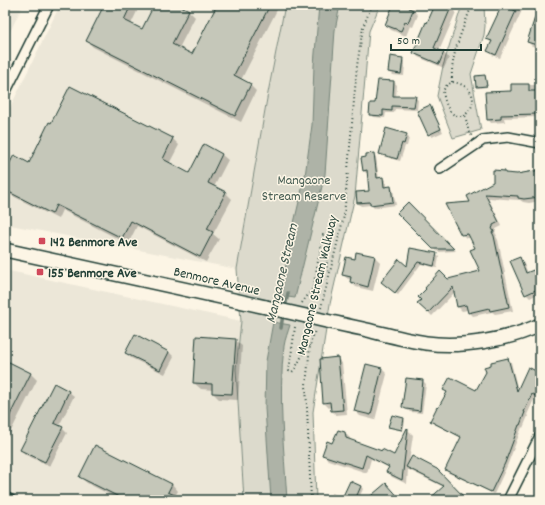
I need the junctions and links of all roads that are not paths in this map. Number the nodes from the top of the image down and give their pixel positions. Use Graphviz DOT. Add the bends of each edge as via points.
graph roads {
  1 [pos="49,5"];
  2 [pos="5,93"];
  3 [pos="540,144"];
  4 [pos="440,169"];
  5 [pos="5,250"];
  6 [pos="540,324"];
  7 [pos="540,436"];
  8 [pos="5,497"];
  9 [pos="11,500"];
  10 [pos="508,500"];
  1 -- 2 [label="street"];
  3 -- 4 [label="street" via="508,137 483,140"];
  5 -- 6 [label="street, Benmore Avenue, bridge" via="427,343 477,343 534,328"];
  7 -- 10 [label="street"];
  8 -- 9 [label="street"];
}
